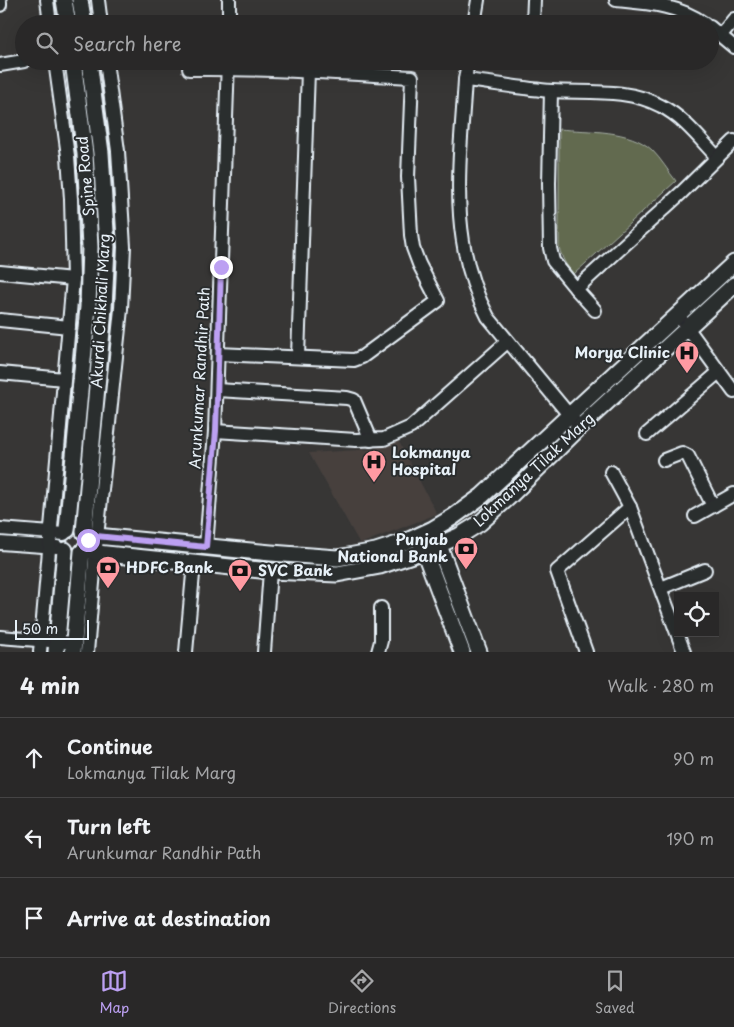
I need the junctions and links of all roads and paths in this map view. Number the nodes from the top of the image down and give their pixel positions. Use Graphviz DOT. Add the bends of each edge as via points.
graph roads {
  1 [pos="46,0"];
  2 [pos="64,0"];
  3 [pos="80,0"];
  4 [pos="98,0"];
  5 [pos="229,0"];
  6 [pos="478,0"];
  7 [pos="534,0"];
  8 [pos="616,0"];
  9 [pos="658,2"];
  10 [pos="681,5"];
  11 [pos="48,15"];
  12 [pos="66,15"];
  13 [pos="82,15"];
  14 [pos="100,15"];
  15 [pos="228,15"];
  16 [pos="476,15"];
  17 [pos="533,15"];
  18 [pos="694,15"];
  19 [pos="734,19"];
  20 [pos="719,29"];
  21 [pos="719,34"];
  22 [pos="734,47"];
  23 [pos="15,62"];
  24 [pos="0,64"];
  25 [pos="56,70"];
  26 [pos="74,70"];
  27 [pos="90,70"];
  28 [pos="107,70"];
  29 [pos="228,70"];
  30 [pos="295,70"];
  31 [pos="467,70"];
  32 [pos="308,71"];
  33 [pos="465,80"];
  34 [pos="551,91"];
  35 [pos="734,141"];
  36 [pos="717,157"];
  37 [pos="734,263"];
  38 [pos="0,272"];
  39 [pos="72,279"];
  40 [pos="734,285"];
  41 [pos="576,289"];
  42 [pos="596,310"];
  43 [pos="678,315"];
  44 [pos="0,320"];
  45 [pos="69,327"];
  46 [pos="688,328"];
  47 [pos="507,342"];
  48 [pos="218,354"];
  49 [pos="298,356"];
  50 [pos="719,372"];
  51 [pos="0,373"];
  52 [pos="64,379"];
  53 [pos="217,390"];
  54 [pos="734,392"];
  55 [pos="570,415"];
  56 [pos="580,427"];
  57 [pos="216,431"];
  58 [pos="647,434"];
  59 [pos="371,440"];
  60 [pos="664,460"];
  61 [pos="611,472"];
  62 [pos="734,494"];
  63 [pos="714,506"];
  64 [pos="630,507"];
  65 [pos="696,516"];
  66 [pos="0,529"];
  67 [pos="433,529"];
  68 [pos="418,536"];
  69 [pos="60,540"];
  70 [pos="0,543"];
  71 [pos="88,543"];
  72 [pos="439,544"];
  73 [pos="206,547"];
  74 [pos="424,551"];
  75 [pos="194,563"];
  76 [pos="705,570"];
  77 [pos="270,572"];
  78 [pos="661,588"];
  79 [pos="381,608"];
  80 [pos="0,637"];
  81 [pos="40,646"];
  82 [pos="57,647"];
  83 [pos="74,647"];
  84 [pos="87,652"];
  85 [pos="186,652"];
  86 [pos="264,652"];
  87 [pos="378,652"];
  88 [pos="462,652"];
  89 [pos="479,652"];
  90 [pos="586,652"];
  91 [pos="684,652"];
  1 -- 11 [label="street"];
  2 -- 12 [label="main road"];
  3 -- 13 [label="main road"];
  4 -- 14 [label="street"];
  5 -- 15 [label="street"];
  6 -- 16 [label="street"];
  7 -- 17 [label="street"];
  8 -- 9 [label="street"];
  9 -- 10 [label="street"];
  10 -- 18 [label="street"];
  19 -- 20 [label="street"];
  21 -- 22 [label="street"];
  23 -- 24 [label="street"];
  25 -- 39 [label="street" via="68,156"];
  26 -- 69 [label="main road, Spine Road" via="85,154 90,247 88,307"];
  27 -- 71 [label="main road, Akurdi Chikhali Marg" via="101,153 107,247"];
  28 -- 71 [label="street" via="118,151 124,247 121,309"];
  29 -- 48 [label="street, Arunkumar Randhir Path"];
  30 -- 32 [label="street"];
  31 -- 33 [label="street"];
  32 -- 49 [label="street"];
  32 -- 49 [label="street" via="412,77 408,177 411,235 416,256 438,301 362,357 344,360"];
  33 -- 34 [label="street"];
  33 -- 47 [label="street" via="459,178 460,228 479,300"];
  34 -- 36 [label="street" via="608,92 654,103 675,115"];
  34 -- 41 [label="street" via="550,248 553,260"];
  35 -- 36 [label="street"];
  36 -- 41 [label="street"];
  37 -- 43 [label="main road, Lokmanya Tilak Marg"];
  38 -- 39 [label="street"];
  39 -- 45 [label="street"];
  40 -- 46 [label="main road, Lokmanya Tilak Marg"];
  41 -- 42 [label="street"];
  43 -- 46 [label="street"];
  43 -- 55 [label="main road, Lokmanya Tilak Marg"];
  44 -- 45 [label="street"];
  45 -- 52 [label="street"];
  46 -- 50 [label="street"];
  46 -- 56 [label="main road, Lokmanya Tilak Marg"];
  47 -- 55 [label="street"];
  47 -- 59 [label="street" via="411,427 384,439"];
  48 -- 49 [label="street"];
  48 -- 53 [label="street, Arunkumar Randhir Path"];
  50 -- 54 [label="street"];
  50 -- 58 [label="street"];
  51 -- 52 [label="street"];
  52 -- 69 [label="street"];
  53 -- 57 [label="street, Arunkumar Randhir Path"];
  53 -- 59 [label="street" via="354,400"];
  55 -- 56 [label="street"];
  55 -- 67 [label="main road, Lokmanya Tilak Marg" via="482,496"];
  56 -- 72 [label="main road, Lokmanya Tilak Marg" via="480,523"];
  57 -- 59 [label="street"];
  57 -- 73 [label="street, Arunkumar Randhir Path"];
  60 -- 63 [label="street" via="678,454 688,456"];
  61 -- 64 [label="street"];
  62 -- 63 [label="street"];
  63 -- 65 [label="street"];
  64 -- 78 [label="street"];
  64 -- 90 [label="street" via="557,571"];
  66 -- 69 [label="street"];
  67 -- 68 [label="main road, Lokmanya Tilak Marg"];
  67 -- 72 [label="main road"];
  68 -- 73 [label="main road, Lokmanya Tilak Marg" via="376,551 337,558"];
  68 -- 74 [label="main road"];
  69 -- 70 [label="street"];
  69 -- 71 [label="main road" via="74,554"];
  69 -- 71 [label="main road" via="76,528"];
  69 -- 81 [label="street"];
  69 -- 82 [label="main road"];
  71 -- 73 [label="main road, Lokmanya Tilak Marg"];
  71 -- 75 [label="main road, Lokmanya Tilak Marg"];
  71 -- 83 [label="main road, Akurdi Chikhali Marg"];
  71 -- 84 [label="street"];
  72 -- 74 [label="main road, Lokmanya Tilak Marg"];
  72 -- 89 [label="main road"];
  74 -- 77 [label="main road, Lokmanya Tilak Marg" via="354,572"];
  74 -- 88 [label="main road"];
  75 -- 77 [label="main road, Lokmanya Tilak Marg"];
  75 -- 85 [label="street"];
  76 -- 78 [label="street"];
  77 -- 86 [label="street"];
  78 -- 91 [label="street"];
  79 -- 87 [label="street"];
  80 -- 81 [label="street"];
  81 -- 82 [label="street"];
  82 -- 83 [label="street"];
}
